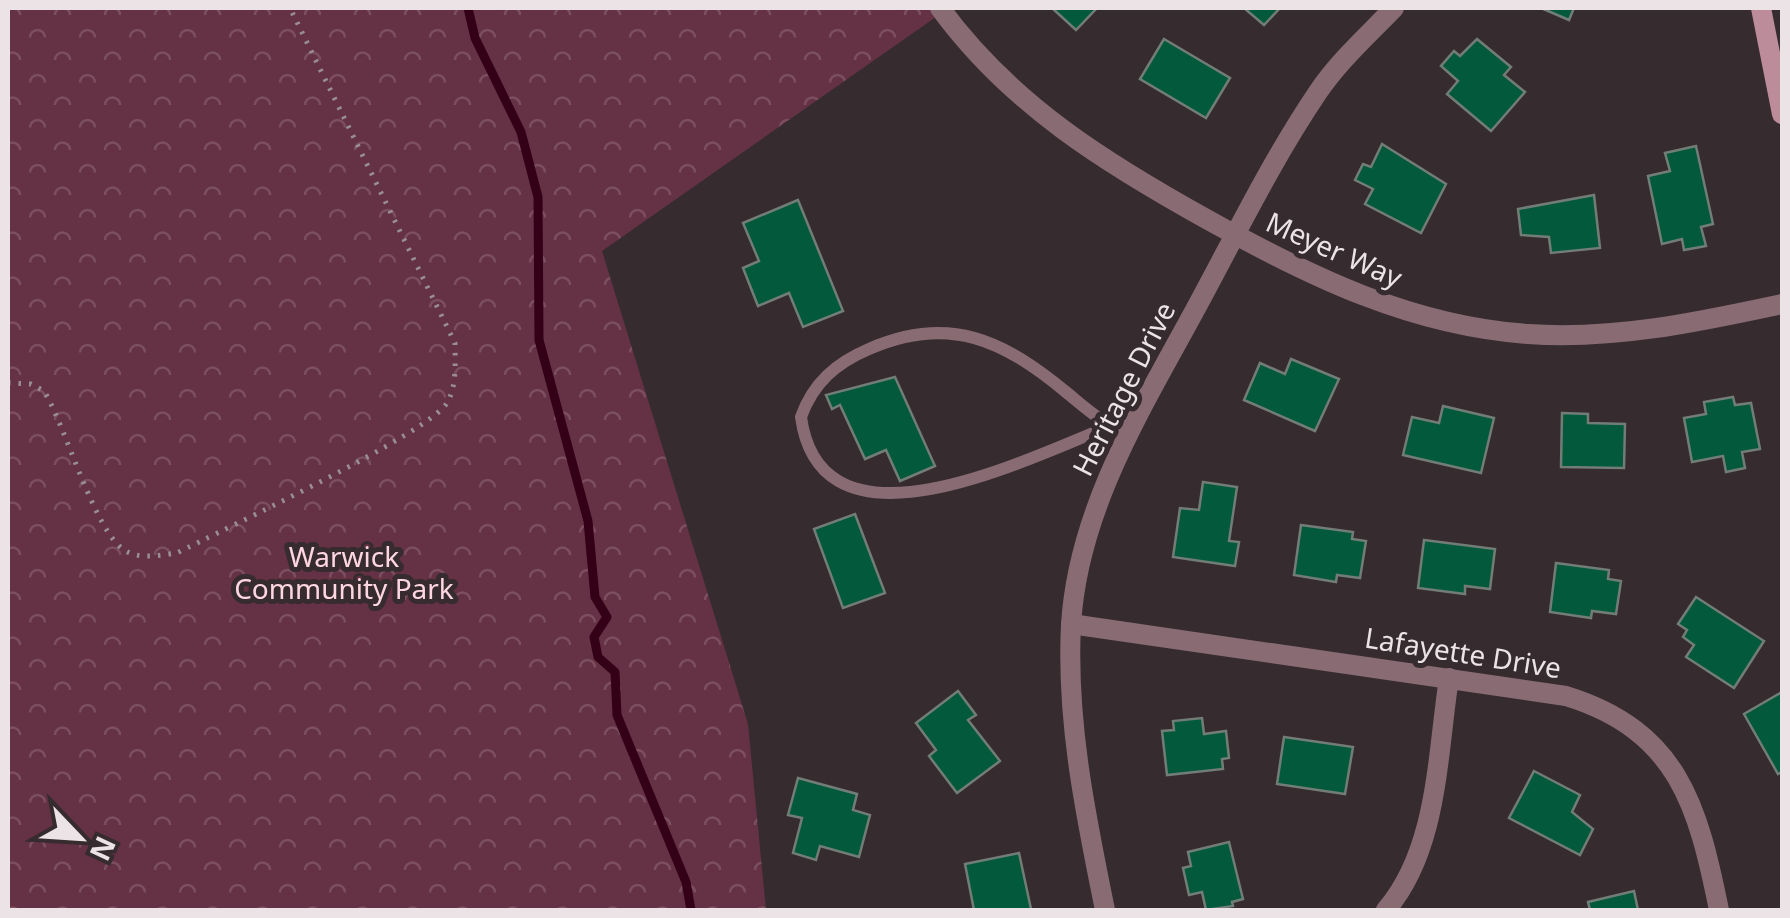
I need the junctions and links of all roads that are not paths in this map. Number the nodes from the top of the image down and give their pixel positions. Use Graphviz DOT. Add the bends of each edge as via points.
graph roads {
  1 [pos="940,8"];
  2 [pos="1394,8"];
  3 [pos="1760,8"];
  4 [pos="1782,114"];
  5 [pos="1236,235"];
  6 [pos="1782,304"];
  7 [pos="1108,426"];
  8 [pos="1130,433"];
  9 [pos="1071,624"];
  10 [pos="1449,678"];
  11 [pos="1105,910"];
  12 [pos="1386,910"];
  13 [pos="1720,910"];
  1 -- 5 [label="street, Meyer Way" via="1003,81 1050,122"];
  2 -- 5 [label="street, Heritage Drive" via="1319,91"];
  3 -- 4 [label="street"];
  5 -- 6 [label="street, Meyer Way" via="1374,302 1487,330 1604,335"];
  5 -- 8 [label="street, Heritage Drive"];
  7 -- 7 [label="lane" via="1015,353 953,334 888,340 858,354 820,380 801,417 813,462 826,474 864,492 893,494 970,478"];
  7 -- 8 [label="lane"];
  8 -- 9 [label="street, Heritage Drive" via="1092,521"];
  9 -- 10 [label="street, Lafayette Drive"];
  9 -- 11 [label="street, Heritage Drive" via="1082,790"];
  10 -- 12 [label="street" via="1422,854"];
  10 -- 13 [label="street, Lafayette Drive" via="1566,696 1645,738 1687,790"];
}
